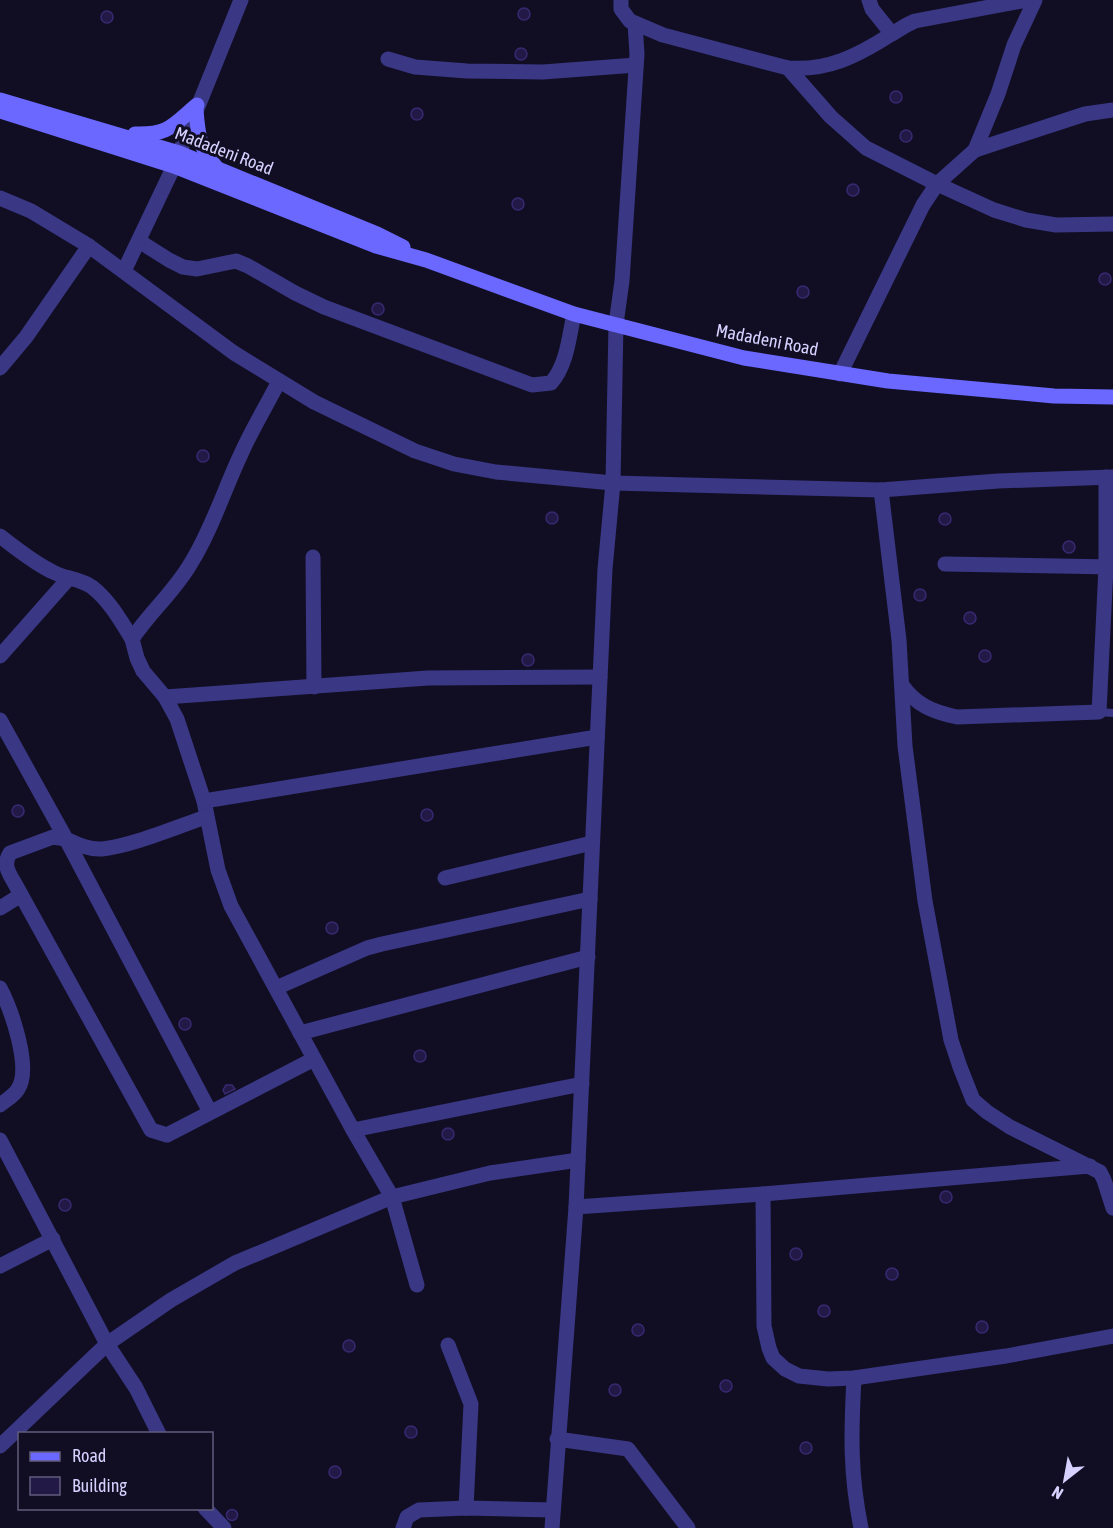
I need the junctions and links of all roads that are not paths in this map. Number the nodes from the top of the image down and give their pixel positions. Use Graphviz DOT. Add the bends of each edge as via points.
graph roads {
  1 [pos="241,0"];
  2 [pos="621,0"];
  3 [pos="869,0"];
  4 [pos="1027,0"];
  5 [pos="1035,0"];
  6 [pos="635,23"];
  7 [pos="892,34"];
  8 [pos="388,59"];
  9 [pos="636,65"];
  10 [pos="788,68"];
  11 [pos="0,100"];
  12 [pos="196,107"];
  13 [pos="1113,110"];
  14 [pos="0,111"];
  15 [pos="117,134"];
  16 [pos="975,150"];
  17 [pos="177,159"];
  18 [pos="218,169"];
  19 [pos="937,184"];
  20 [pos="0,198"];
  21 [pos="1113,224"];
  22 [pos="139,241"];
  23 [pos="90,246"];
  24 [pos="426,261"];
  25 [pos="124,271"];
  26 [pos="574,314"];
  27 [pos="616,324"];
  28 [pos="0,368"];
  29 [pos="840,374"];
  30 [pos="279,381"];
  31 [pos="1113,397"];
  32 [pos="1110,477"];
  33 [pos="613,483"];
  34 [pos="881,490"];
  35 [pos="0,536"];
  36 [pos="313,557"];
  37 [pos="945,564"];
  38 [pos="1110,567"];
  39 [pos="69,579"];
  40 [pos="132,639"];
  41 [pos="0,656"];
  42 [pos="600,677"];
  43 [pos="902,685"];
  44 [pos="314,687"];
  45 [pos="165,697"];
  46 [pos="1106,713"];
  47 [pos="0,720"];
  48 [pos="597,737"];
  49 [pos="205,809"];
  50 [pos="66,839"];
  51 [pos="592,843"];
  52 [pos="445,878"];
  53 [pos="21,895"];
  54 [pos="590,899"];
  55 [pos="0,908"];
  56 [pos="588,957"];
  57 [pos="0,987"];
  58 [pos="276,988"];
  59 [pos="300,1033"];
  60 [pos="314,1059"];
  61 [pos="582,1084"];
  62 [pos="0,1105"];
  63 [pos="210,1112"];
  64 [pos="353,1130"];
  65 [pos="0,1140"];
  66 [pos="578,1160"];
  67 [pos="1093,1167"];
  68 [pos="1113,1167"];
  69 [pos="763,1194"];
  70 [pos="392,1197"];
  71 [pos="576,1207"];
  72 [pos="1113,1208"];
  73 [pos="52,1239"];
  74 [pos="0,1266"];
  75 [pos="417,1285"];
  76 [pos="1113,1336"];
  77 [pos="108,1344"];
  78 [pos="448,1345"];
  79 [pos="854,1378"];
  80 [pos="158,1432"];
  81 [pos="557,1439"];
  82 [pos="0,1446"];
  83 [pos="466,1508"];
  84 [pos="206,1510"];
  85 [pos="553,1510"];
  86 [pos="224,1528"];
  87 [pos="403,1528"];
  88 [pos="552,1528"];
  89 [pos="688,1528"];
  90 [pos="861,1528"];
  1 -- 12 [label="street"];
  2 -- 6 [label="street" via="621,9"];
  3 -- 7 [label="street"];
  4 -- 7 [label="street" via="915,21"];
  5 -- 16 [label="street"];
  6 -- 9 [label="street"];
  6 -- 10 [label="street" via="663,35"];
  7 -- 10 [label="street" via="838,63"];
  8 -- 9 [label="street" via="428,69 467,71 543,72"];
  9 -- 27 [label="street"];
  10 -- 19 [label="street" via="866,148"];
  11 -- 15 [label="street, Madadeni Road"];
  12 -- 15 [label="street" via="159,134"];
  12 -- 17 [label="street"];
  12 -- 18 [label="street" via="198,137"];
  13 -- 16 [label="street" via="1085,114"];
  14 -- 17 [label="street, Madadeni Road"];
  15 -- 17 [label="street, Madadeni Road"];
  16 -- 19 [label="street"];
  17 -- 18 [label="street, Madadeni Road"];
  17 -- 22 [label="street"];
  17 -- 24 [label="street, Madadeni Road" via="376,246"];
  18 -- 24 [label="street, Madadeni Road" via="377,234"];
  19 -- 21 [label="street" via="1026,220 1056,225"];
  19 -- 29 [label="street" via="908,234"];
  20 -- 23 [label="street" via="32,211"];
  22 -- 25 [label="street"];
  22 -- 26 [label="street" via="183,267 197,269 236,261 324,307 532,385 551,383 557,377"];
  23 -- 25 [label="street"];
  23 -- 28 [label="street" via="26,338"];
  24 -- 26 [label="street, Madadeni Road"];
  25 -- 30 [label="street" via="234,353"];
  26 -- 27 [label="street, Madadeni Road"];
  27 -- 29 [label="street, Madadeni Road" via="744,358"];
  27 -- 33 [label="street"];
  29 -- 31 [label="street, Madadeni Road" via="1054,396"];
  30 -- 33 [label="street" via="364,427 454,464"];
  30 -- 40 [label="street" via="193,561"];
  32 -- 34 [label="street"];
  32 -- 38 [label="street"];
  33 -- 34 [label="street"];
  33 -- 42 [label="street"];
  34 -- 43 [label="street"];
  35 -- 39 [label="street" via="41,566"];
  36 -- 44 [label="street"];
  37 -- 38 [label="street"];
  38 -- 46 [label="street"];
  39 -- 40 [label="street" via="83,582 99,593"];
  39 -- 41 [label="street"];
  40 -- 45 [label="street" via="143,672"];
  42 -- 44 [label="street" via="428,678"];
  42 -- 48 [label="street"];
  43 -- 46 [label="street" via="922,706 957,717"];
  43 -- 67 [label="street" via="905,746 924,901 951,1040 973,1100 1010,1127"];
  44 -- 45 [label="street"];
  45 -- 49 [label="street" via="177,719"];
  47 -- 50 [label="street"];
  48 -- 49 [label="street"];
  48 -- 51 [label="street"];
  49 -- 50 [label="street" via="123,844 100,849"];
  49 -- 58 [label="street" via="218,870 231,906"];
  50 -- 53 [label="street" via="53,837 10,853 6,865"];
  50 -- 63 [label="street"];
  51 -- 52 [label="street"];
  51 -- 54 [label="street"];
  53 -- 55 [label="street"];
  53 -- 63 [label="street" via="152,1130 167,1135"];
  54 -- 56 [label="street"];
  54 -- 58 [label="street" via="367,948"];
  56 -- 59 [label="street"];
  56 -- 61 [label="street"];
  57 -- 62 [label="street" via="21,1049 23,1074 19,1088"];
  58 -- 59 [label="street"];
  59 -- 60 [label="street"];
  60 -- 63 [label="street"];
  60 -- 64 [label="street"];
  61 -- 64 [label="street"];
  61 -- 66 [label="street"];
  64 -- 70 [label="street"];
  65 -- 73 [label="street"];
  66 -- 70 [label="street" via="490,1173"];
  66 -- 71 [label="street"];
  67 -- 68 [label="street"];
  67 -- 69 [label="street"];
  67 -- 72 [label="street" via="1103,1176"];
  69 -- 71 [label="street"];
  69 -- 79 [label="street" via="764,1326 773,1358 785,1370 799,1376"];
  70 -- 75 [label="street"];
  70 -- 77 [label="street" via="235,1263 162,1305"];
  71 -- 81 [label="street"];
  73 -- 74 [label="street"];
  73 -- 77 [label="street"];
  76 -- 79 [label="street"];
  77 -- 80 [label="street"];
  77 -- 82 [label="street"];
  78 -- 83 [label="street" via="471,1404"];
  79 -- 90 [label="street" via="852,1470"];
  81 -- 85 [label="street"];
  81 -- 89 [label="street" via="627,1449"];
  83 -- 85 [label="street"];
  83 -- 87 [label="street" via="419,1510 407,1517"];
  84 -- 86 [label="street"];
  85 -- 88 [label="street"];
}
